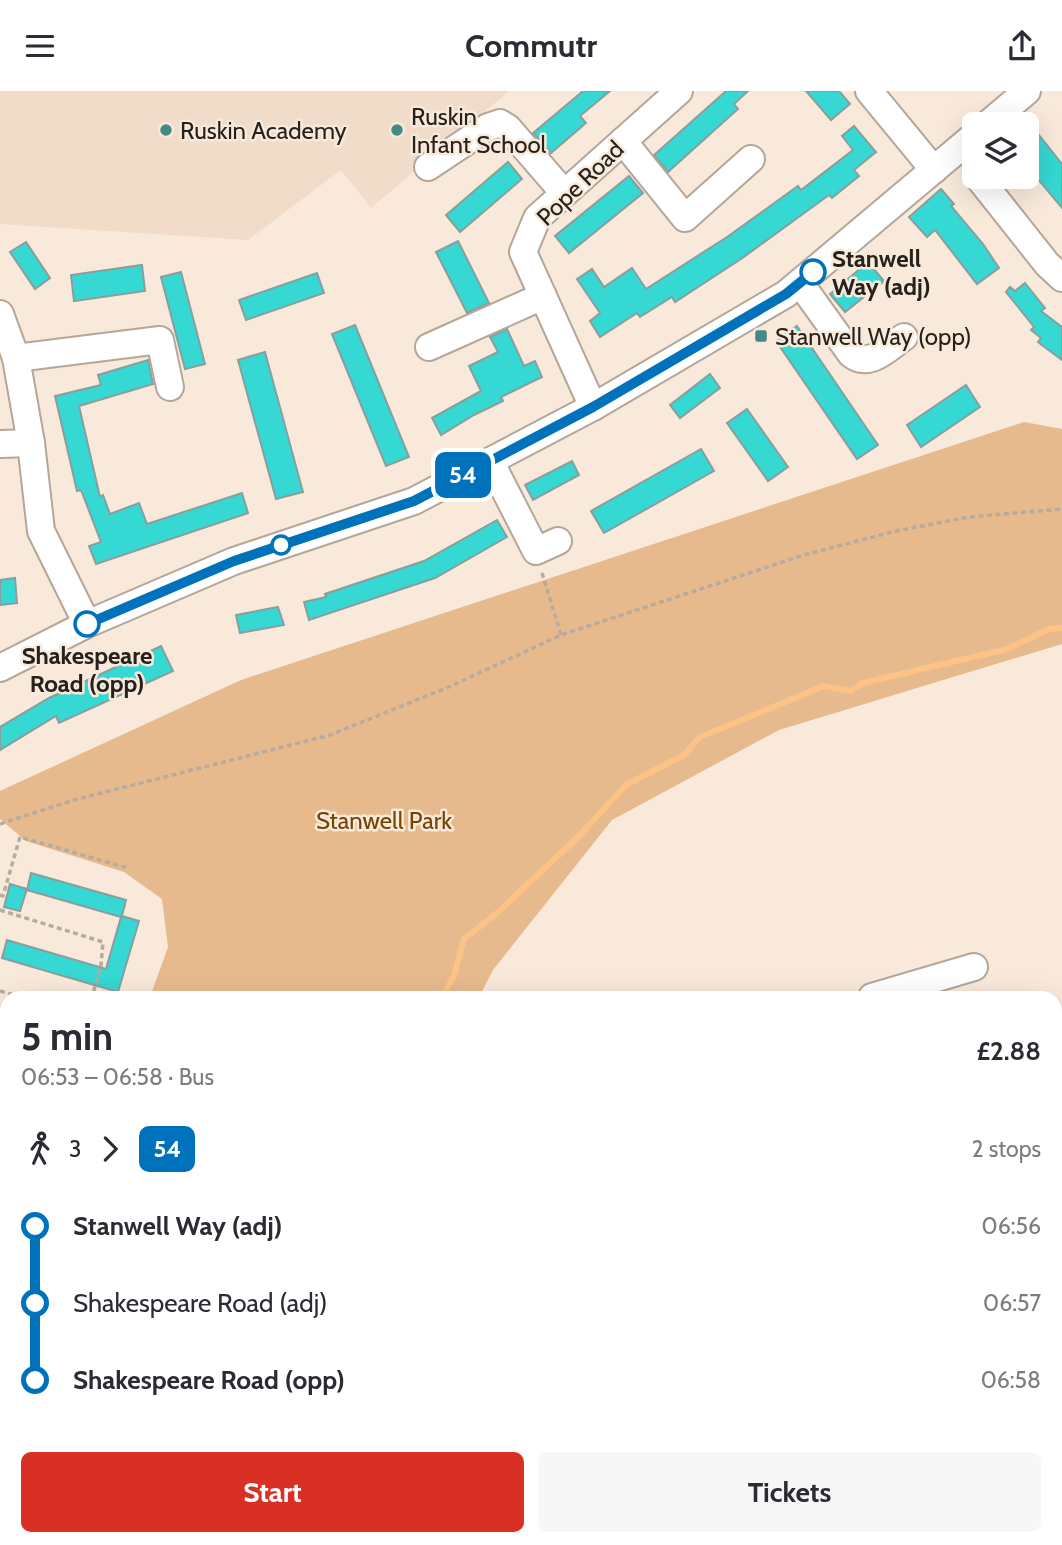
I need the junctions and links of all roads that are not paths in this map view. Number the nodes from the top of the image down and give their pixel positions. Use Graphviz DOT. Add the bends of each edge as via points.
graph roads {
  1 [pos="679,91"];
  2 [pos="869,91"];
  3 [pos="1027,91"];
  4 [pos="1002,112"];
  5 [pos="623,141"];
  6 [pos="962,146"];
  7 [pos="751,159"];
  8 [pos="428,167"];
  9 [pos="934,170"];
  10 [pos="987,189"];
  11 [pos="564,193"];
  12 [pos="1062,278"];
  13 [pos="800,283"];
  14 [pos="543,296"];
  15 [pos="0,314"];
  16 [pos="904,337"];
  17 [pos="429,347"];
  18 [pos="16,358"];
  19 [pos="170,387"];
  20 [pos="593,407"];
  21 [pos="31,443"];
  22 [pos="0,444"];
  23 [pos="490,461"];
  24 [pos="547,546"];
  25 [pos="87,624"];
  26 [pos="0,668"];
  27 [pos="974,967"];
  28 [pos="892,991"];
  1 -- 5 [label="street, Pope Road"];
  2 -- 9 [label="street"];
  3 -- 4 [label="street"];
  5 -- 7 [label="street" via="685,218"];
  5 -- 11 [label="street, Pope Road"];
  6 -- 9 [label="street"];
  8 -- 11 [label="street" via="500,123"];
  9 -- 13 [label="street"];
  10 -- 12 [label="street"];
  11 -- 14 [label="street, Pope Road" via="537,218 523,252"];
  13 -- 16 [label="street" via="859,361 867,361"];
  13 -- 20 [label="street"];
  14 -- 17 [label="street"];
  14 -- 20 [label="street, Pope Road"];
  15 -- 18 [label="street"];
  18 -- 19 [label="street" via="160,340"];
  18 -- 21 [label="street"];
  20 -- 23 [label="street"];
  21 -- 22 [label="street"];
  21 -- 25 [label="street" via="41,531"];
  23 -- 24 [label="street"];
  23 -- 25 [label="street" via="414,501 234,561"];
  25 -- 26 [label="street"];
  27 -- 28 [label="street"];
}
